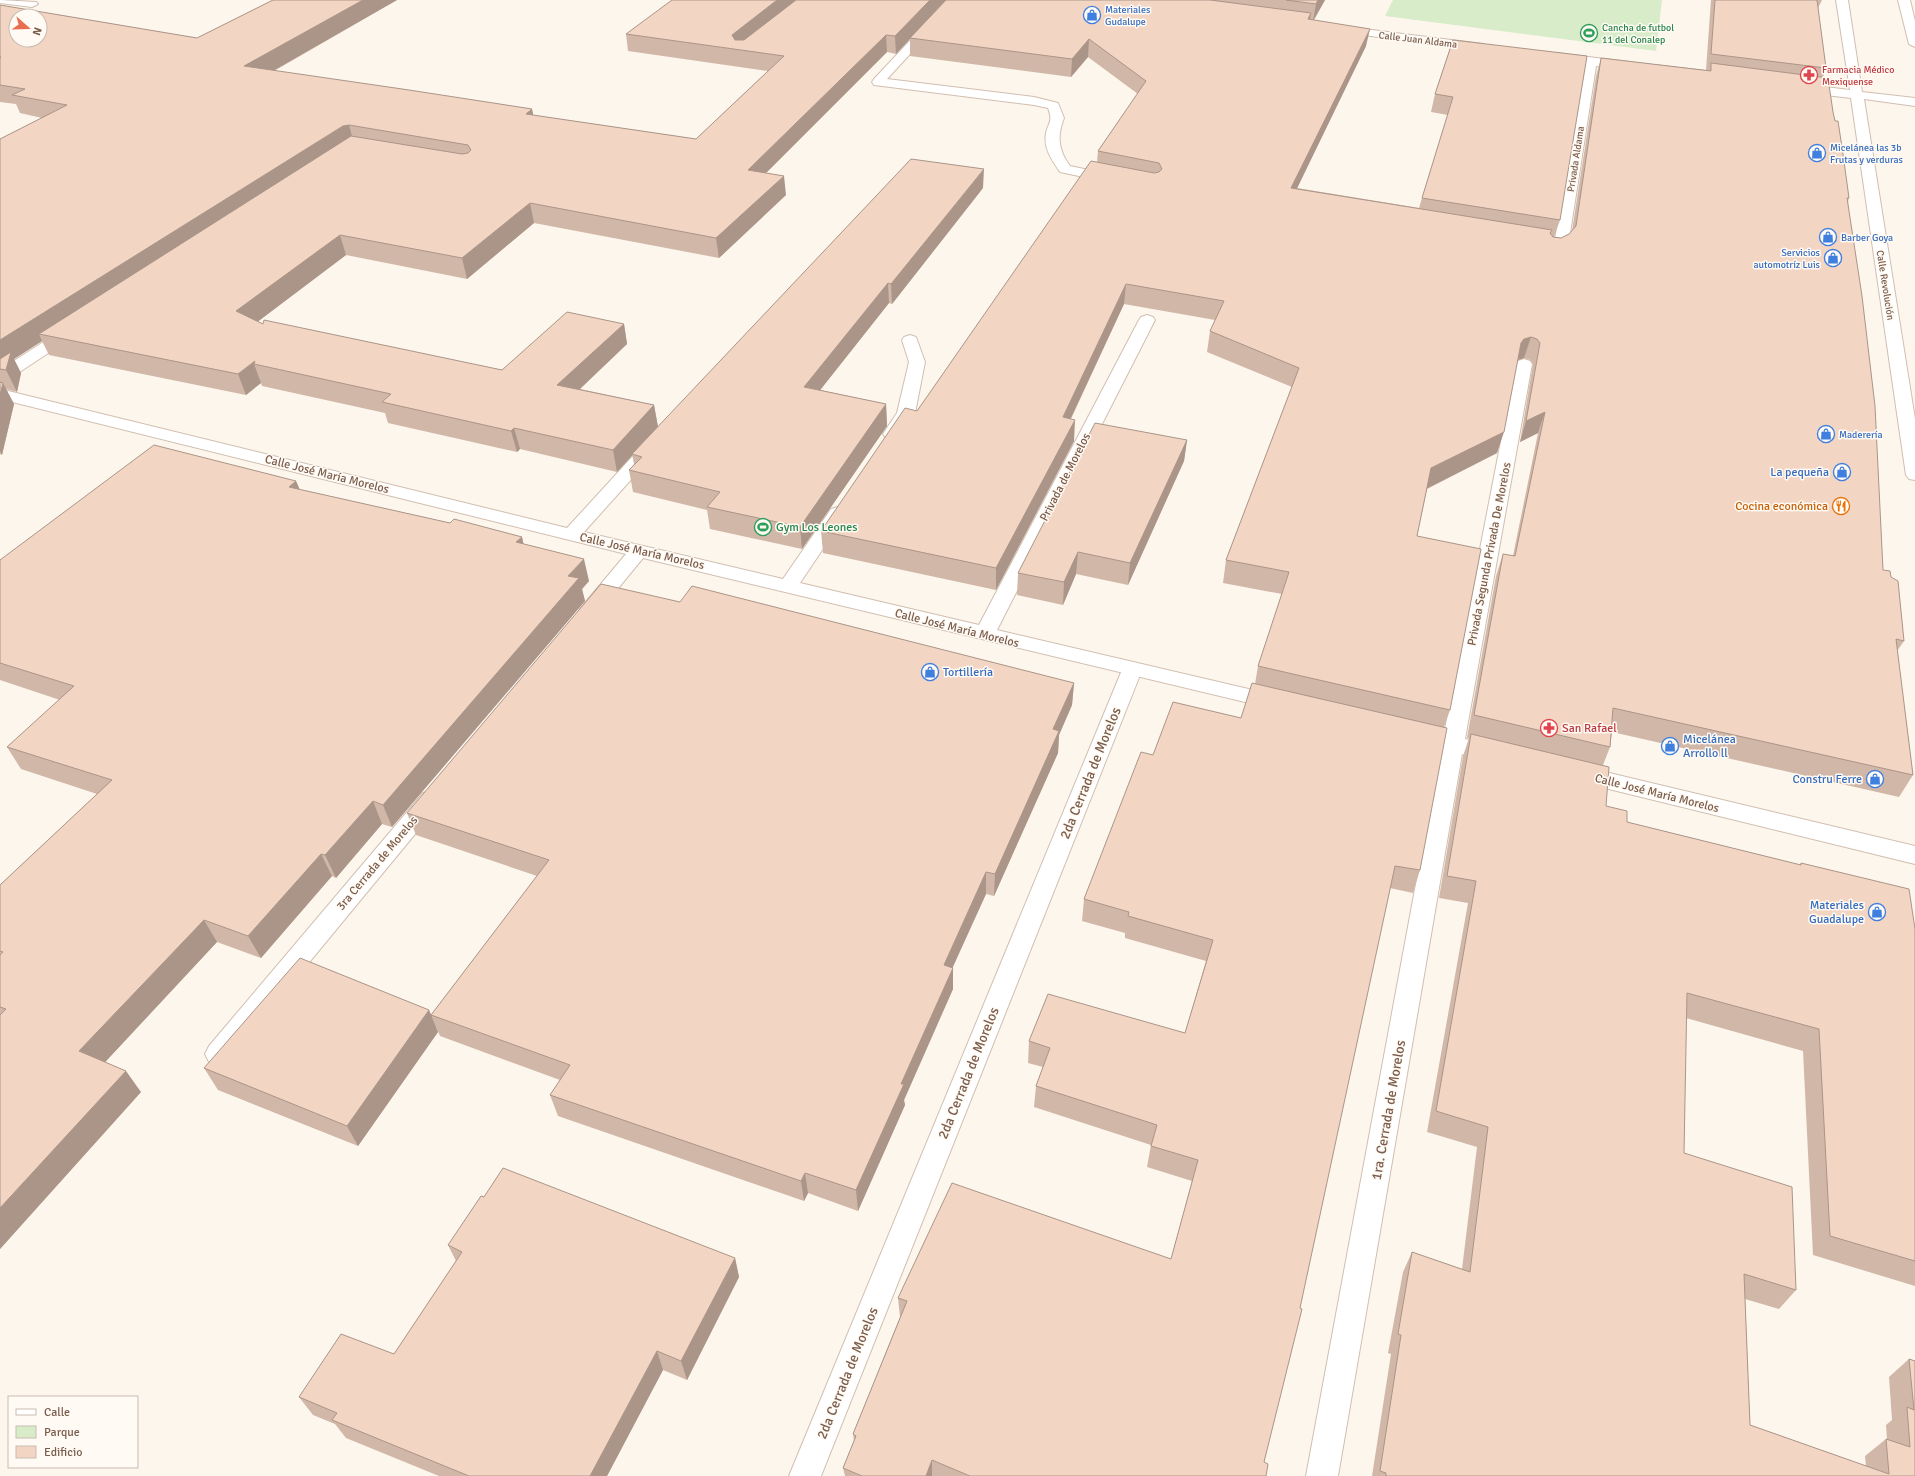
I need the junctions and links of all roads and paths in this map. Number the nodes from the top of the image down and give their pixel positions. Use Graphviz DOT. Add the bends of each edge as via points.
graph roads {
  1 [pos="0,0"];
  2 [pos="954,0"];
  3 [pos="1842,0"];
  4 [pos="1904,0"];
  5 [pos="32,4"];
  6 [pos="1331,28"];
  7 [pos="1915,44"];
  8 [pos="1496,49"];
  9 [pos="1543,55"];
  10 [pos="1591,61"];
  11 [pos="1638,68"];
  12 [pos="1786,87"];
  13 [pos="1856,96"];
  14 [pos="1915,102"];
  15 [pos="1123,181"];
  16 [pos="1553,248"];
  17 [pos="1147,320"];
  18 [pos="80,326"];
  19 [pos="910,340"];
  20 [pos="1524,364"];
  21 [pos="0,377"];
  22 [pos="0,394"];
  23 [pos="661,436"];
  24 [pos="884,445"];
  25 [pos="1913,451"];
  26 [pos="1915,475"];
  27 [pos="849,496"];
  28 [pos="571,535"];
  29 [pos="640,550"];
  30 [pos="788,587"];
  31 [pos="579,623"];
  32 [pos="985,634"];
  33 [pos="1132,670"];
  34 [pos="1292,707"];
  35 [pos="1400,732"];
  36 [pos="1453,744"];
  37 [pos="1515,759"];
  38 [pos="1561,770"];
  39 [pos="447,780"];
  40 [pos="1915,855"];
  41 [pos="208,1065"];
  42 [pos="805,1476"];
  43 [pos="1322,1476"];
  1 -- 5 [label="street"];
  2 -- 15 [label="street" via="878,82 1034,101 1054,106 1058,118 1052,132 1052,145 1065,169"];
  3 -- 13 [label="street, Calle Revolución"];
  4 -- 7 [label="street"];
  6 -- 8 [label="street, Calle Juan Aldama"];
  9 -- 10 [label="street"];
  10 -- 11 [label="street"];
  10 -- 16 [label="street, Privada Aldama"];
  12 -- 13 [label="street"];
  13 -- 14 [label="street"];
  13 -- 25 [label="street, Calle Revolución"];
  17 -- 32 [label="street, Privada de Morelos"];
  18 -- 21 [label="street"];
  19 -- 24 [label="street" via="917,362 906,413"];
  20 -- 36 [label="street, Privada Segunda Privada De Morelos"];
  22 -- 28 [label="street, Calle José María Morelos"];
  23 -- 28 [label="street"];
  25 -- 26 [label="street, Calle Revolución"];
  27 -- 30 [label="street"];
  28 -- 29 [label="street, Calle José María Morelos"];
  29 -- 30 [label="street, Calle José María Morelos"];
  29 -- 31 [label="street"];
  30 -- 32 [label="street, Calle José María Morelos"];
  32 -- 33 [label="street, Calle José María Morelos"];
  33 -- 34 [label="street, Calle José María Morelos"];
  33 -- 42 [label="street, 2da Cerrada de Morelos"];
  35 -- 36 [label="street"];
  36 -- 37 [label="street"];
  36 -- 43 [label="street, 1ra. Cerrada de Morelos"];
  38 -- 40 [label="street, Calle José María Morelos"];
  39 -- 41 [label="street, 3ra Cerrada de Morelos"];
}
